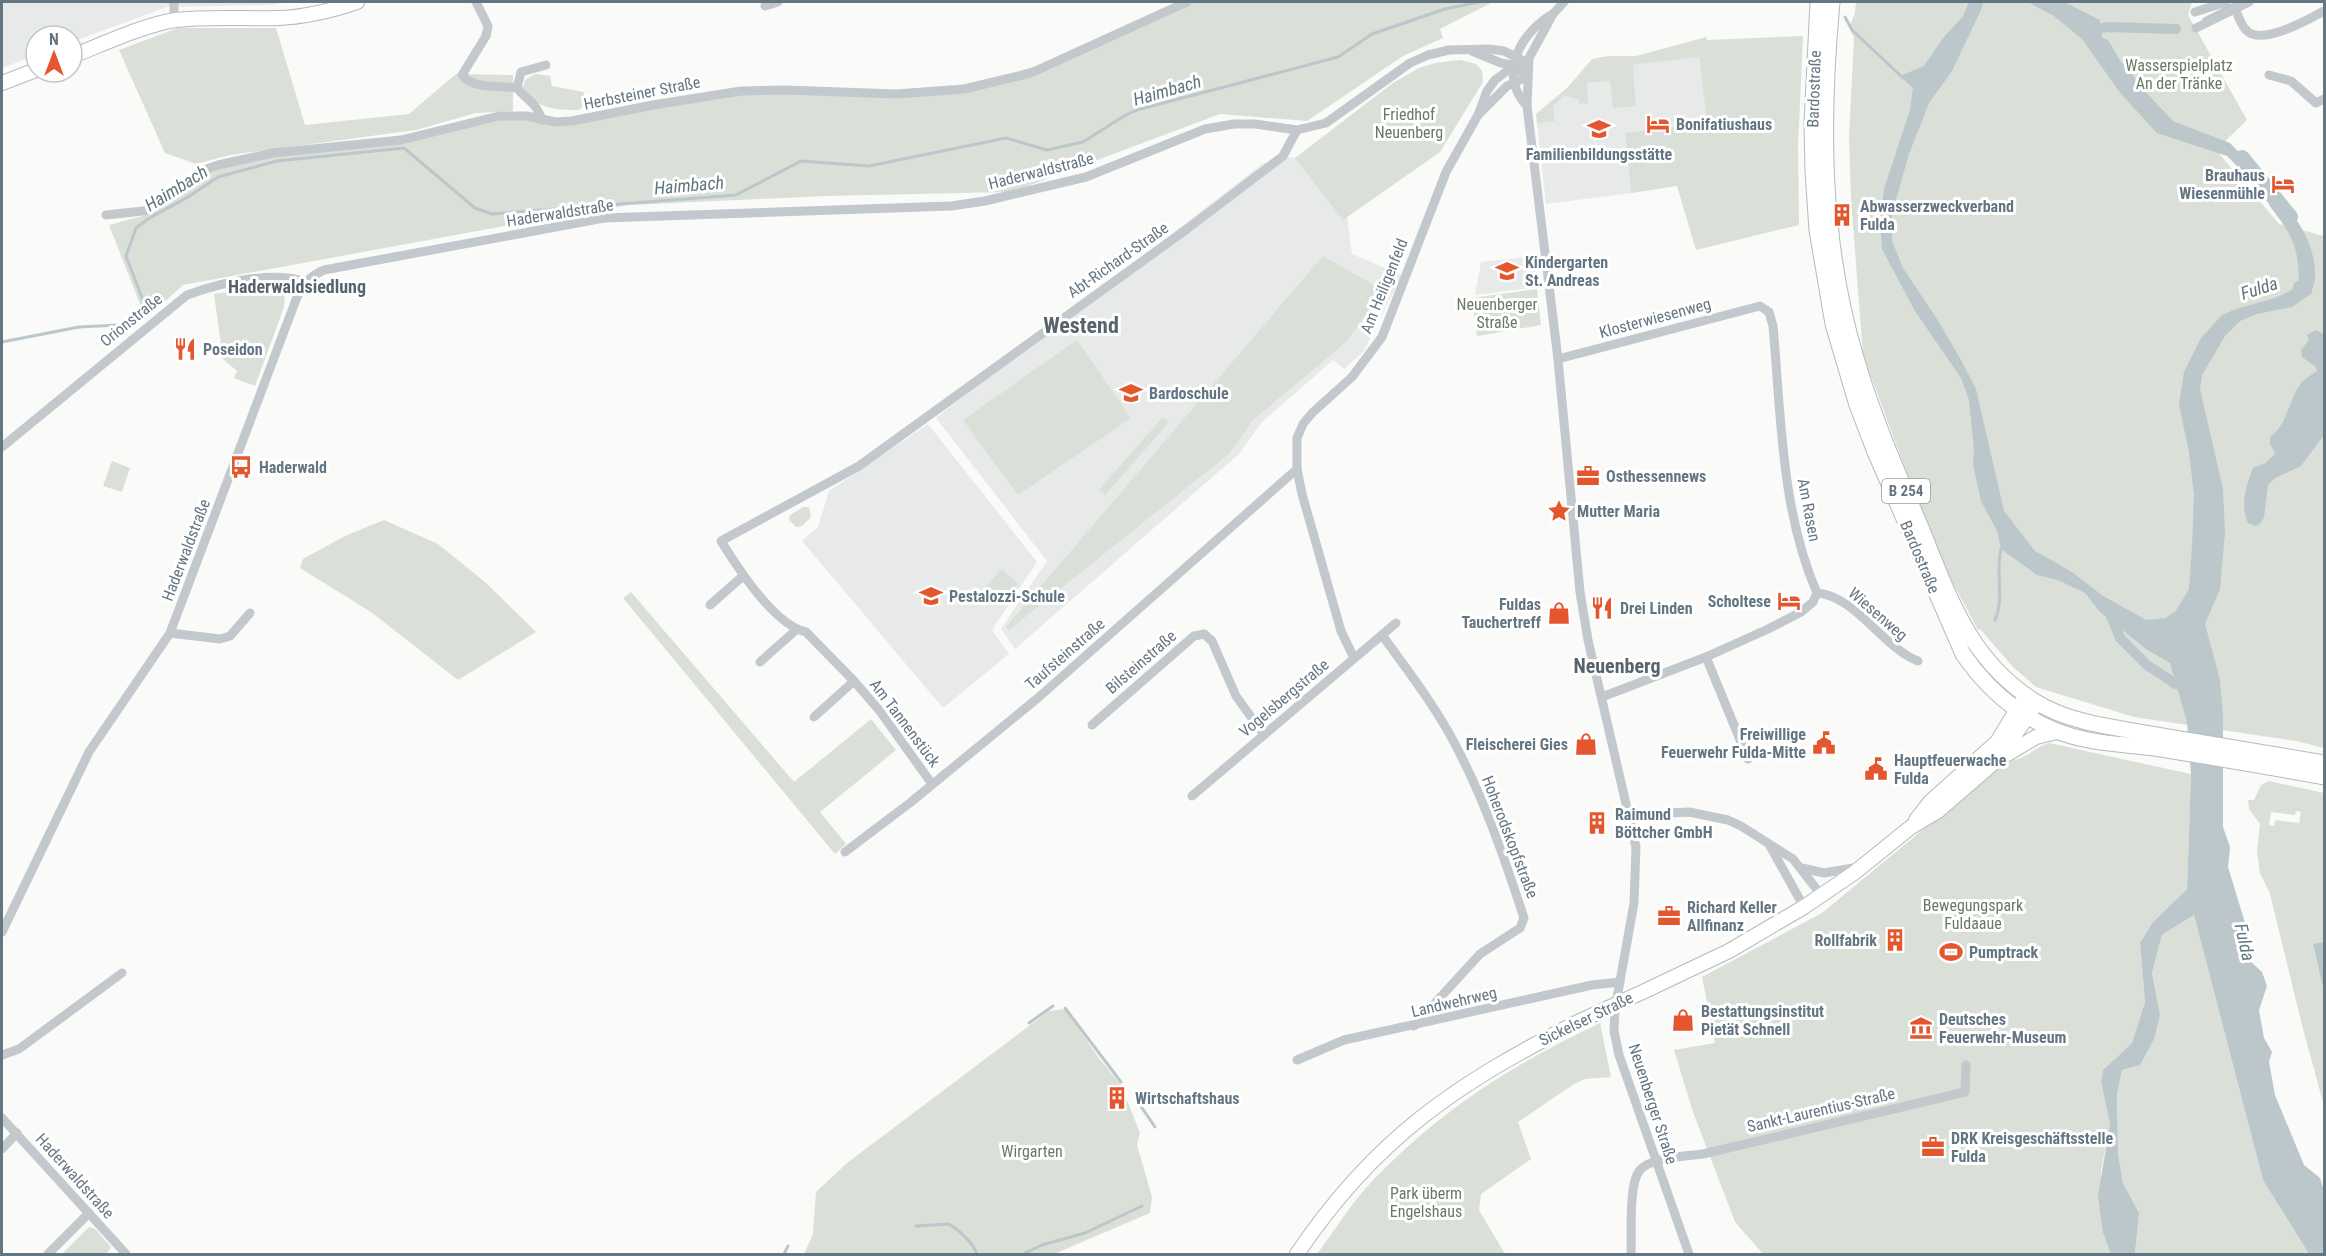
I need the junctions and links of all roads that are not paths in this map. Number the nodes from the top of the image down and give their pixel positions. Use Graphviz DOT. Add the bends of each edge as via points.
graph roads {
  1 [pos="174,2"];
  2 [pos="357,2"];
  3 [pos="476,2"];
  4 [pos="778,2"];
  5 [pos="1187,2"];
  6 [pos="1564,2"];
  7 [pos="1818,2"];
  8 [pos="2220,2"];
  9 [pos="2249,2"];
  10 [pos="1832,5"];
  11 [pos="765,6"];
  12 [pos="2235,9"];
  13 [pos="2195,12"];
  14 [pos="2322,12"];
  15 [pos="1553,15"];
  16 [pos="174,20"];
  17 [pos="2325,24"];
  18 [pos="2196,28"];
  19 [pos="84,51"];
  20 [pos="1514,64"];
  21 [pos="546,65"];
  22 [pos="1528,69"];
  23 [pos="24,75"];
  24 [pos="2269,75"];
  25 [pos="1515,81"];
  26 [pos="2,83"];
  27 [pos="517,88"];
  28 [pos="2320,101"];
  29 [pos="1527,106"];
  30 [pos="1478,115"];
  31 [pos="542,120"];
  32 [pos="1297,130"];
  33 [pos="106,215"];
  34 [pos="306,282"];
  35 [pos="1760,306"];
  36 [pos="1558,359"];
  37 [pos="2,447"];
  38 [pos="1297,469"];
  39 [pos="721,541"];
  40 [pos="743,576"];
  41 [pos="1817,593"];
  42 [pos="710,605"];
  43 [pos="250,613"];
  44 [pos="1396,623"];
  45 [pos="796,630"];
  46 [pos="170,633"];
  47 [pos="1382,635"];
  48 [pos="1706,657"];
  49 [pos="1354,658"];
  50 [pos="760,662"];
  51 [pos="1918,662"];
  52 [pos="854,681"];
  53 [pos="1602,697"];
  54 [pos="2032,699"];
  55 [pos="2023,714"];
  56 [pos="814,717"];
  57 [pos="1092,725"];
  58 [pos="2059,732"];
  59 [pos="1264,735"];
  60 [pos="2159,742"];
  61 [pos="2247,757"];
  62 [pos="1748,759"];
  63 [pos="1997,760"];
  64 [pos="2325,763"];
  65 [pos="2325,777"];
  66 [pos="932,784"];
  67 [pos="1192,796"];
  68 [pos="1630,818"];
  69 [pos="1911,827"];
  70 [pos="1770,846"];
  71 [pos="845,852"];
  72 [pos="1862,867"];
  73 [pos="1802,868"];
  74 [pos="1822,896"];
  75 [pos="1804,907"];
  76 [pos="2,932"];
  77 [pos="122,973"];
  78 [pos="1620,982"];
  79 [pos="1414,1026"];
  80 [pos="2,1054"];
  81 [pos="1297,1060"];
  82 [pos="1966,1065"];
  83 [pos="2,1118"];
  84 [pos="17,1133"];
  85 [pos="2,1149"];
  86 [pos="1656,1162"];
  87 [pos="89,1213"];
  88 [pos="48,1254"];
  89 [pos="126,1254"];
  90 [pos="1297,1254"];
  91 [pos="1632,1254"];
  92 [pos="1689,1254"];
  1 -- 16 [label="street"];
  2 -- 16 [label="main road" via="279,18"];
  3 -- 27 [label="street" via="488,26 462,75 477,85"];
  4 -- 11 [label="street"];
  5 -- 31 [label="street, Herbsteiner Straße" via="1031,73 964,89 896,94 741,91 572,122"];
  6 -- 15 [label="street"];
  7 -- 55 [label="main road, Bardostraße / B 254" via="1812,124 1814,182 1820,251 1842,359 1875,452 1958,646 1992,691"];
  8 -- 13 [label="street"];
  9 -- 12 [label="street"];
  10 -- 54 [label="main road, Bardostraße / B 254" via="1825,173 1833,249 1855,356 1885,441 1955,608 1992,667"];
  12 -- 14 [label="street" via="2245,29 2256,34 2280,34"];
  12 -- 18 [label="street"];
  14 -- 17 [label="street"];
  15 -- 20 [label="street" via="1537,25 1520,44"];
  15 -- 22 [label="street"];
  16 -- 19 [label="main road"];
  20 -- 22 [label="street"];
  20 -- 25 [label="street, Neuenberger Straße"];
  20 -- 30 [label="street, Am Heiligenfeld" via="1486,91"];
  20 -- 32 [label="street" via="1490,49 1428,55 1410,63 1326,123"];
  21 -- 27 [label="street" via="521,72"];
  22 -- 25 [label="street, Am Heiligenfeld"];
  22 -- 29 [label="street, Neuenberger Straße"];
  23 -- 26 [label="main road"];
  24 -- 28 [label="street" via="2291,81"];
  25 -- 29 [label="street, Neuenberger Straße"];
  25 -- 30 [label="street, Am Heiligenfeld"];
  27 -- 31 [label="street" via="538,106"];
  29 -- 36 [label="street, Neuenberger Straße"];
  30 -- 38 [label="street, Am Heiligenfeld" via="1446,172 1382,337 1352,377 1303,424 1297,438"];
  31 -- 33 [label="street, Herbsteiner Straße" via="498,116 401,140 273,153 201,171 152,210"];
  32 -- 34 [label="street, Haderwaldstraße" via="1254,124 1205,129 1086,177 963,205 604,218 324,270"];
  32 -- 39 [label="street, Abt-Richard-Straße" via="1282,156 859,466"];
  34 -- 37 [label="street, Orionstraße" via="288,277 264,278 207,287 187,295"];
  34 -- 46 [label="street, Haderwaldstraße"];
  35 -- 36 [label="street, Klosterwiesenweg"];
  35 -- 41 [label="street, Am Rasen" via="1769,312 1773,326 1791,503 1808,574"];
  36 -- 53 [label="street, Neuenberger Straße" via="1580,586"];
  38 -- 49 [label="street, Am Heiligenfeld" via="1341,631"];
  38 -- 66 [label="street, Taufsteinstraße" via="1042,695"];
  39 -- 40 [label="street, Am Tannenstück"];
  40 -- 42 [label="street"];
  40 -- 45 [label="street, Am Tannenstück"];
  41 -- 48 [label="street" via="1801,612"];
  41 -- 51 [label="street, Wiesenweg" via="1838,598 1904,656"];
  43 -- 46 [label="street" via="230,636 220,639"];
  44 -- 47 [label="street, Vogelsbergstraße"];
  45 -- 50 [label="street"];
  45 -- 52 [label="street, Am Tannenstück" via="806,632"];
  46 -- 76 [label="street, Haderwaldstraße" via="89,752"];
  47 -- 49 [label="street, Vogelsbergstraße"];
  47 -- 79 [label="street, Hoherodskopfstraße" via="1456,746 1481,798 1524,918 1520,928 1480,954"];
  48 -- 53 [label="street"];
  48 -- 62 [label="street"];
  49 -- 59 [label="street, Vogelsbergstraße"];
  52 -- 56 [label="street, Am Tannenstück"];
  52 -- 66 [label="street, Am Tannenstück"];
  53 -- 68 [label="street, Neuenberger Straße"];
  54 -- 55 [label="main road, Sickelser Straße"];
  54 -- 60 [label="main road, Bardostraße / B 254" via="2058,713"];
  55 -- 58 [label="main road, Bardostraße / B 254"];
  55 -- 63 [label="main road, Sickelser Straße"];
  55 -- 69 [label="main road, Sickelser Straße" via="1930,802"];
  57 -- 59 [label="street, Bilsteinstraße" via="1194,636 1204,634 1212,641 1236,696"];
  58 -- 60 [label="main road, Bardostraße / B 254" via="2087,740"];
  58 -- 63 [label="main road" via="2036,737"];
  59 -- 67 [label="street, Vogelsbergstraße"];
  60 -- 61 [label="main road, Bardostraße / B 254"];
  61 -- 64 [label="main road, Bardostraße / B 254"];
  61 -- 65 [label="main road, Bardostraße / B 254"];
  63 -- 69 [label="main road, Sickelser Straße" via="1938,811"];
  66 -- 71 [label="street, Taufsteinstraße"];
  68 -- 70 [label="street" via="1703,813 1741,826"];
  68 -- 78 [label="street, Neuenberger Straße" via="1636,847 1636,879"];
  69 -- 72 [label="main road, Sickelser Straße"];
  70 -- 73 [label="street" via="1787,854"];
  70 -- 75 [label="street"];
  72 -- 73 [label="street" via="1824,873"];
  72 -- 74 [label="main road, Sickelser Straße"];
  73 -- 74 [label="street"];
  74 -- 75 [label="main road, Sickelser Straße"];
  75 -- 90 [label="main road, Sickelser Straße, bridge" via="1729,951 1580,1021 1446,1097 1382,1150 1349,1185"];
  77 -- 80 [label="street" via="19,1049"];
  78 -- 79 [label="street, Landwehrweg"];
  78 -- 86 [label="street, Neuenberger Straße" via="1614,1030 1617,1047"];
  79 -- 81 [label="street, Landwehrweg" via="1344,1041"];
  82 -- 86 [label="street, Sankt-Laurentius-Straße" via="1965,1092"];
  83 -- 84 [label="street, Haderwaldstraße"];
  84 -- 85 [label="street"];
  84 -- 87 [label="street, Haderwaldstraße"];
  86 -- 91 [label="street" via="1641,1169 1634,1182"];
  86 -- 92 [label="street, Neuenberger Straße"];
  87 -- 88 [label="street"];
  87 -- 89 [label="street, Haderwaldstraße"];
}
